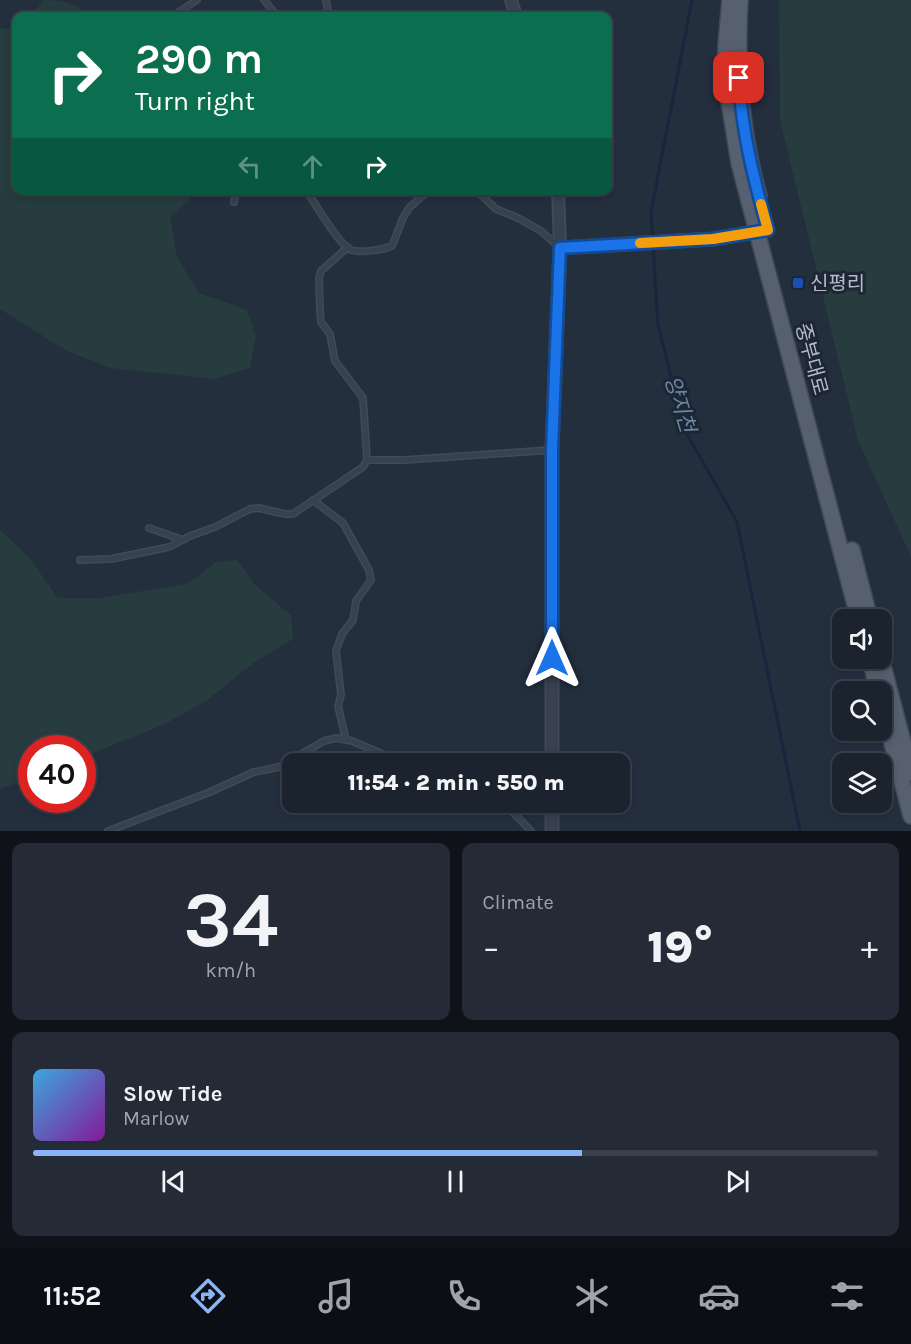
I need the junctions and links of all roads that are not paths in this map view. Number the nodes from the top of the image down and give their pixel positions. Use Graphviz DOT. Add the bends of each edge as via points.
graph roads {
  1 [pos="197,0"];
  2 [pos="264,0"];
  3 [pos="730,0"];
  4 [pos="740,0"];
  5 [pos="179,12"];
  6 [pos="274,12"];
  7 [pos="235,195"];
  8 [pos="309,195"];
  9 [pos="423,195"];
  10 [pos="481,195"];
  11 [pos="558,195"];
  12 [pos="234,202"];
  13 [pos="763,231"];
  14 [pos="348,247"];
  15 [pos="560,248"];
  16 [pos="552,449"];
  17 [pos="368,460"];
  18 [pos="313,500"];
  19 [pos="149,528"];
  20 [pos="183,540"];
  21 [pos="80,560"];
  22 [pos="856,609"];
  23 [pos="867,609"];
  24 [pos="883,669"];
  25 [pos="346,740"];
  26 [pos="891,741"];
  27 [pos="380,753"];
  28 [pos="552,753"];
  29 [pos="911,773"];
  30 [pos="514,813"];
  31 [pos="552,813"];
  32 [pos="911,816"];
  33 [pos="108,831"];
  34 [pos="531,831"];
  35 [pos="552,831"];
  1 -- 5 [label="lane"];
  2 -- 6 [label="lane"];
  3 -- 13 [label="main road, 중부대로" via="726,83 739,163"];
  4 -- 13 [label="main road, 중부대로" via="740,95"];
  7 -- 12 [label="lane"];
  8 -- 14 [label="lane"];
  9 -- 14 [label="lane" via="409,208 392,246 383,250"];
  10 -- 15 [label="lane" via="496,209 541,231"];
  11 -- 15 [label="street"];
  13 -- 15 [label="street" via="713,239"];
  13 -- 22 [label="main road, 중부대로"];
  13 -- 23 [label="main road, 중부대로"];
  14 -- 17 [label="lane" via="321,271 321,322 330,334 335,361 363,398"];
  15 -- 16 [label="street"];
  16 -- 17 [label="lane"];
  16 -- 28 [label="street"];
  17 -- 18 [label="lane"];
  18 -- 20 [label="lane" via="292,514 250,509"];
  18 -- 25 [label="lane" via="343,523 369,570 370,580 356,602 353,621 342,634 336,651 341,694 338,706"];
  19 -- 20 [label="lane"];
  20 -- 21 [label="lane" via="170,547 111,559"];
  24 -- 29 [label="main road"];
  25 -- 27 [label="lane"];
  25 -- 33 [label="lane" via="324,741 279,767 255,772"];
  26 -- 32 [label="main road"];
  30 -- 34 [label="lane"];
  31 -- 35 [label="street"];
}
